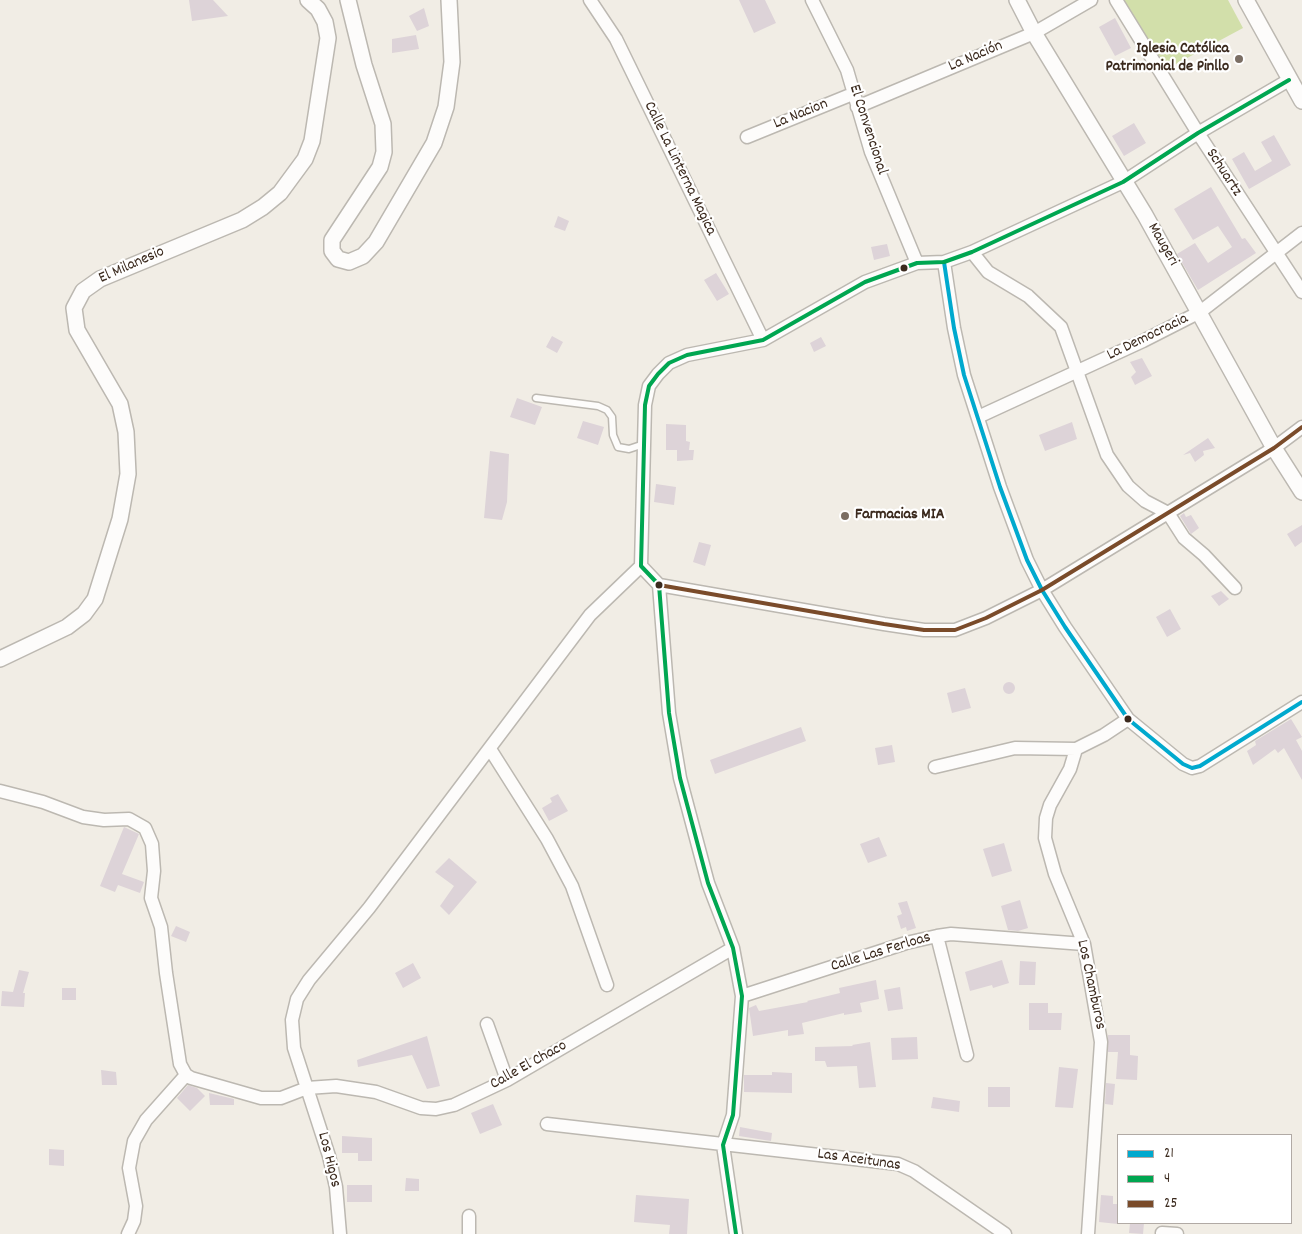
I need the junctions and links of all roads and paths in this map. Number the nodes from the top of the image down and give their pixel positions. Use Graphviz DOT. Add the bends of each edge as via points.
graph roads {
  1 [pos="308,0"];
  2 [pos="348,0"];
  3 [pos="449,0"];
  4 [pos="590,0"];
  5 [pos="812,0"];
  6 [pos="1017,0"];
  7 [pos="1091,0"];
  8 [pos="1116,0"];
  9 [pos="1246,0"];
  10 [pos="1034,32"];
  11 [pos="1289,80"];
  12 [pos="854,93"];
  13 [pos="1302,101"];
  14 [pos="857,107"];
  15 [pos="1198,133"];
  16 [pos="747,137"];
  17 [pos="1124,182"];
  18 [pos="1302,233"];
  19 [pos="972,252"];
  20 [pos="1275,254"];
  21 [pos="944,262"];
  22 [pos="917,263"];
  23 [pos="1302,292"];
  24 [pos="1200,312"];
  25 [pos="763,340"];
  26 [pos="1078,371"];
  27 [pos="536,398"];
  28 [pos="978,417"];
  29 [pos="1302,427"];
  30 [pos="644,444"];
  31 [pos="1274,448"];
  32 [pos="1302,492"];
  33 [pos="1168,513"];
  34 [pos="642,566"];
  35 [pos="659,586"];
  36 [pos="1236,588"];
  37 [pos="1042,590"];
  38 [pos="0,659"];
  39 [pos="1302,702"];
  40 [pos="1128,719"];
  41 [pos="490,749"];
  42 [pos="1076,749"];
  43 [pos="935,767"];
  44 [pos="0,791"];
  45 [pos="937,936"];
  46 [pos="1084,944"];
  47 [pos="733,948"];
  48 [pos="607,985"];
  49 [pos="742,996"];
  50 [pos="487,1024"];
  51 [pos="967,1055"];
  52 [pos="186,1075"];
  53 [pos="507,1080"];
  54 [pos="307,1088"];
  55 [pos="547,1124"];
  56 [pos="723,1145"];
  57 [pos="469,1216"];
  58 [pos="988,1229"];
  59 [pos="1163,1230"];
  60 [pos="128,1234"];
  61 [pos="340,1234"];
  62 [pos="469,1234"];
  63 [pos="736,1234"];
  64 [pos="1005,1234"];
  65 [pos="1088,1234"];
  66 [pos="1177,1234"];
  1 -- 38 [label="street, El Milanesio" via="325,22 328,38 312,142 280,192 242,220 100,278 83,291 74,308 77,330 116,398 126,432 128,474 120,519 96,599 84,614 67,627"];
  2 -- 3 [label="street" via="383,124 384,152 380,167 332,240 332,251 338,259 349,262 363,256 376,242 434,143 446,107 452,62"];
  4 -- 25 [label="street, Calle La Linterna Magica" via="616,39"];
  5 -- 12 [label="street, El Convencional" via="843,61"];
  6 -- 10 [label="street, Maugeri"];
  7 -- 10 [label="street, La Nación"];
  8 -- 15 [label="street, Schuartz"];
  9 -- 11 [label="street"];
  10 -- 14 [label="street, La Nación"];
  10 -- 17 [label="street, Maugeri"];
  11 -- 13 [label="street"];
  11 -- 15 [label="street"];
  12 -- 14 [label="street, El Convencional"];
  12 -- 16 [label="street, La Nacion"];
  14 -- 22 [label="street, El Convencional" via="871,152"];
  15 -- 17 [label="street"];
  15 -- 20 [label="street, Schuartz"];
  17 -- 19 [label="street"];
  17 -- 24 [label="street, Maugeri"];
  18 -- 20 [label="street, La Democracia"];
  19 -- 21 [label="street"];
  19 -- 26 [label="street" via="988,272 1028,296 1061,327"];
  20 -- 23 [label="street, Schuartz"];
  20 -- 24 [label="street, La Democracia"];
  21 -- 22 [label="street"];
  21 -- 28 [label="street" via="964,375"];
  22 -- 25 [label="street" via="865,282"];
  24 -- 26 [label="street, La Democracia"];
  24 -- 31 [label="street, Maugeri"];
  25 -- 30 [label="street" via="687,355 664,368 649,386"];
  26 -- 28 [label="street, La Democracia"];
  26 -- 33 [label="street" via="1095,428 1107,455 1128,486 1145,501"];
  27 -- 30 [label="lane" via="598,406 612,417 613,435 618,446 629,449"];
  28 -- 37 [label="street" via="1023,551"];
  29 -- 31 [label="street"];
  30 -- 34 [label="street"];
  31 -- 32 [label="street, Maugeri"];
  31 -- 33 [label="street"];
  33 -- 36 [label="street" via="1184,538"];
  33 -- 37 [label="street"];
  34 -- 35 [label="street"];
  34 -- 41 [label="street, Los Higos" via="590,614"];
  35 -- 37 [label="street" via="924,630 955,630"];
  35 -- 47 [label="street" via="669,713 680,778 708,883"];
  37 -- 40 [label="street"];
  39 -- 40 [label="street" via="1192,768"];
  40 -- 42 [label="street" via="1104,736"];
  41 -- 48 [label="street" via="547,839 572,886"];
  41 -- 54 [label="street, Los Higos" via="297,999 292,1020 294,1048"];
  42 -- 43 [label="street" via="1015,748"];
  42 -- 46 [label="street, Los Chamburos" via="1070,769 1050,805 1045,838 1055,874"];
  44 -- 52 [label="street" via="83,817 128,819 140,824 148,833 154,858 151,898 161,927 176,1049"];
  45 -- 46 [label="street, Calle Las Ferloas" via="951,934"];
  45 -- 49 [label="street, Calle Las Ferloas"];
  45 -- 51 [label="street"];
  46 -- 65 [label="street, Los Chamburos" via="1101,1042"];
  47 -- 49 [label="street"];
  47 -- 53 [label="street, Calle El Chaco"];
  49 -- 56 [label="street" via="733,1115"];
  50 -- 53 [label="street"];
  52 -- 54 [label="street, Calle El Chaco" via="261,1098 281,1098"];
  52 -- 60 [label="street" via="146,1120 134,1141 129,1168 136,1206"];
  53 -- 54 [label="street, Calle El Chaco" via="454,1105 436,1109 349,1087"];
  54 -- 61 [label="street, Los Higos" via="336,1187"];
  55 -- 56 [label="street, Las Aceitunas"];
  56 -- 58 [label="street, Las Aceitunas" via="898,1164 914,1171"];
  56 -- 63 [label="street"];
  57 -- 62 [label="street"];
  58 -- 64 [label="street, Las Aceitunas"];
  59 -- 66 [label="street"];
}
